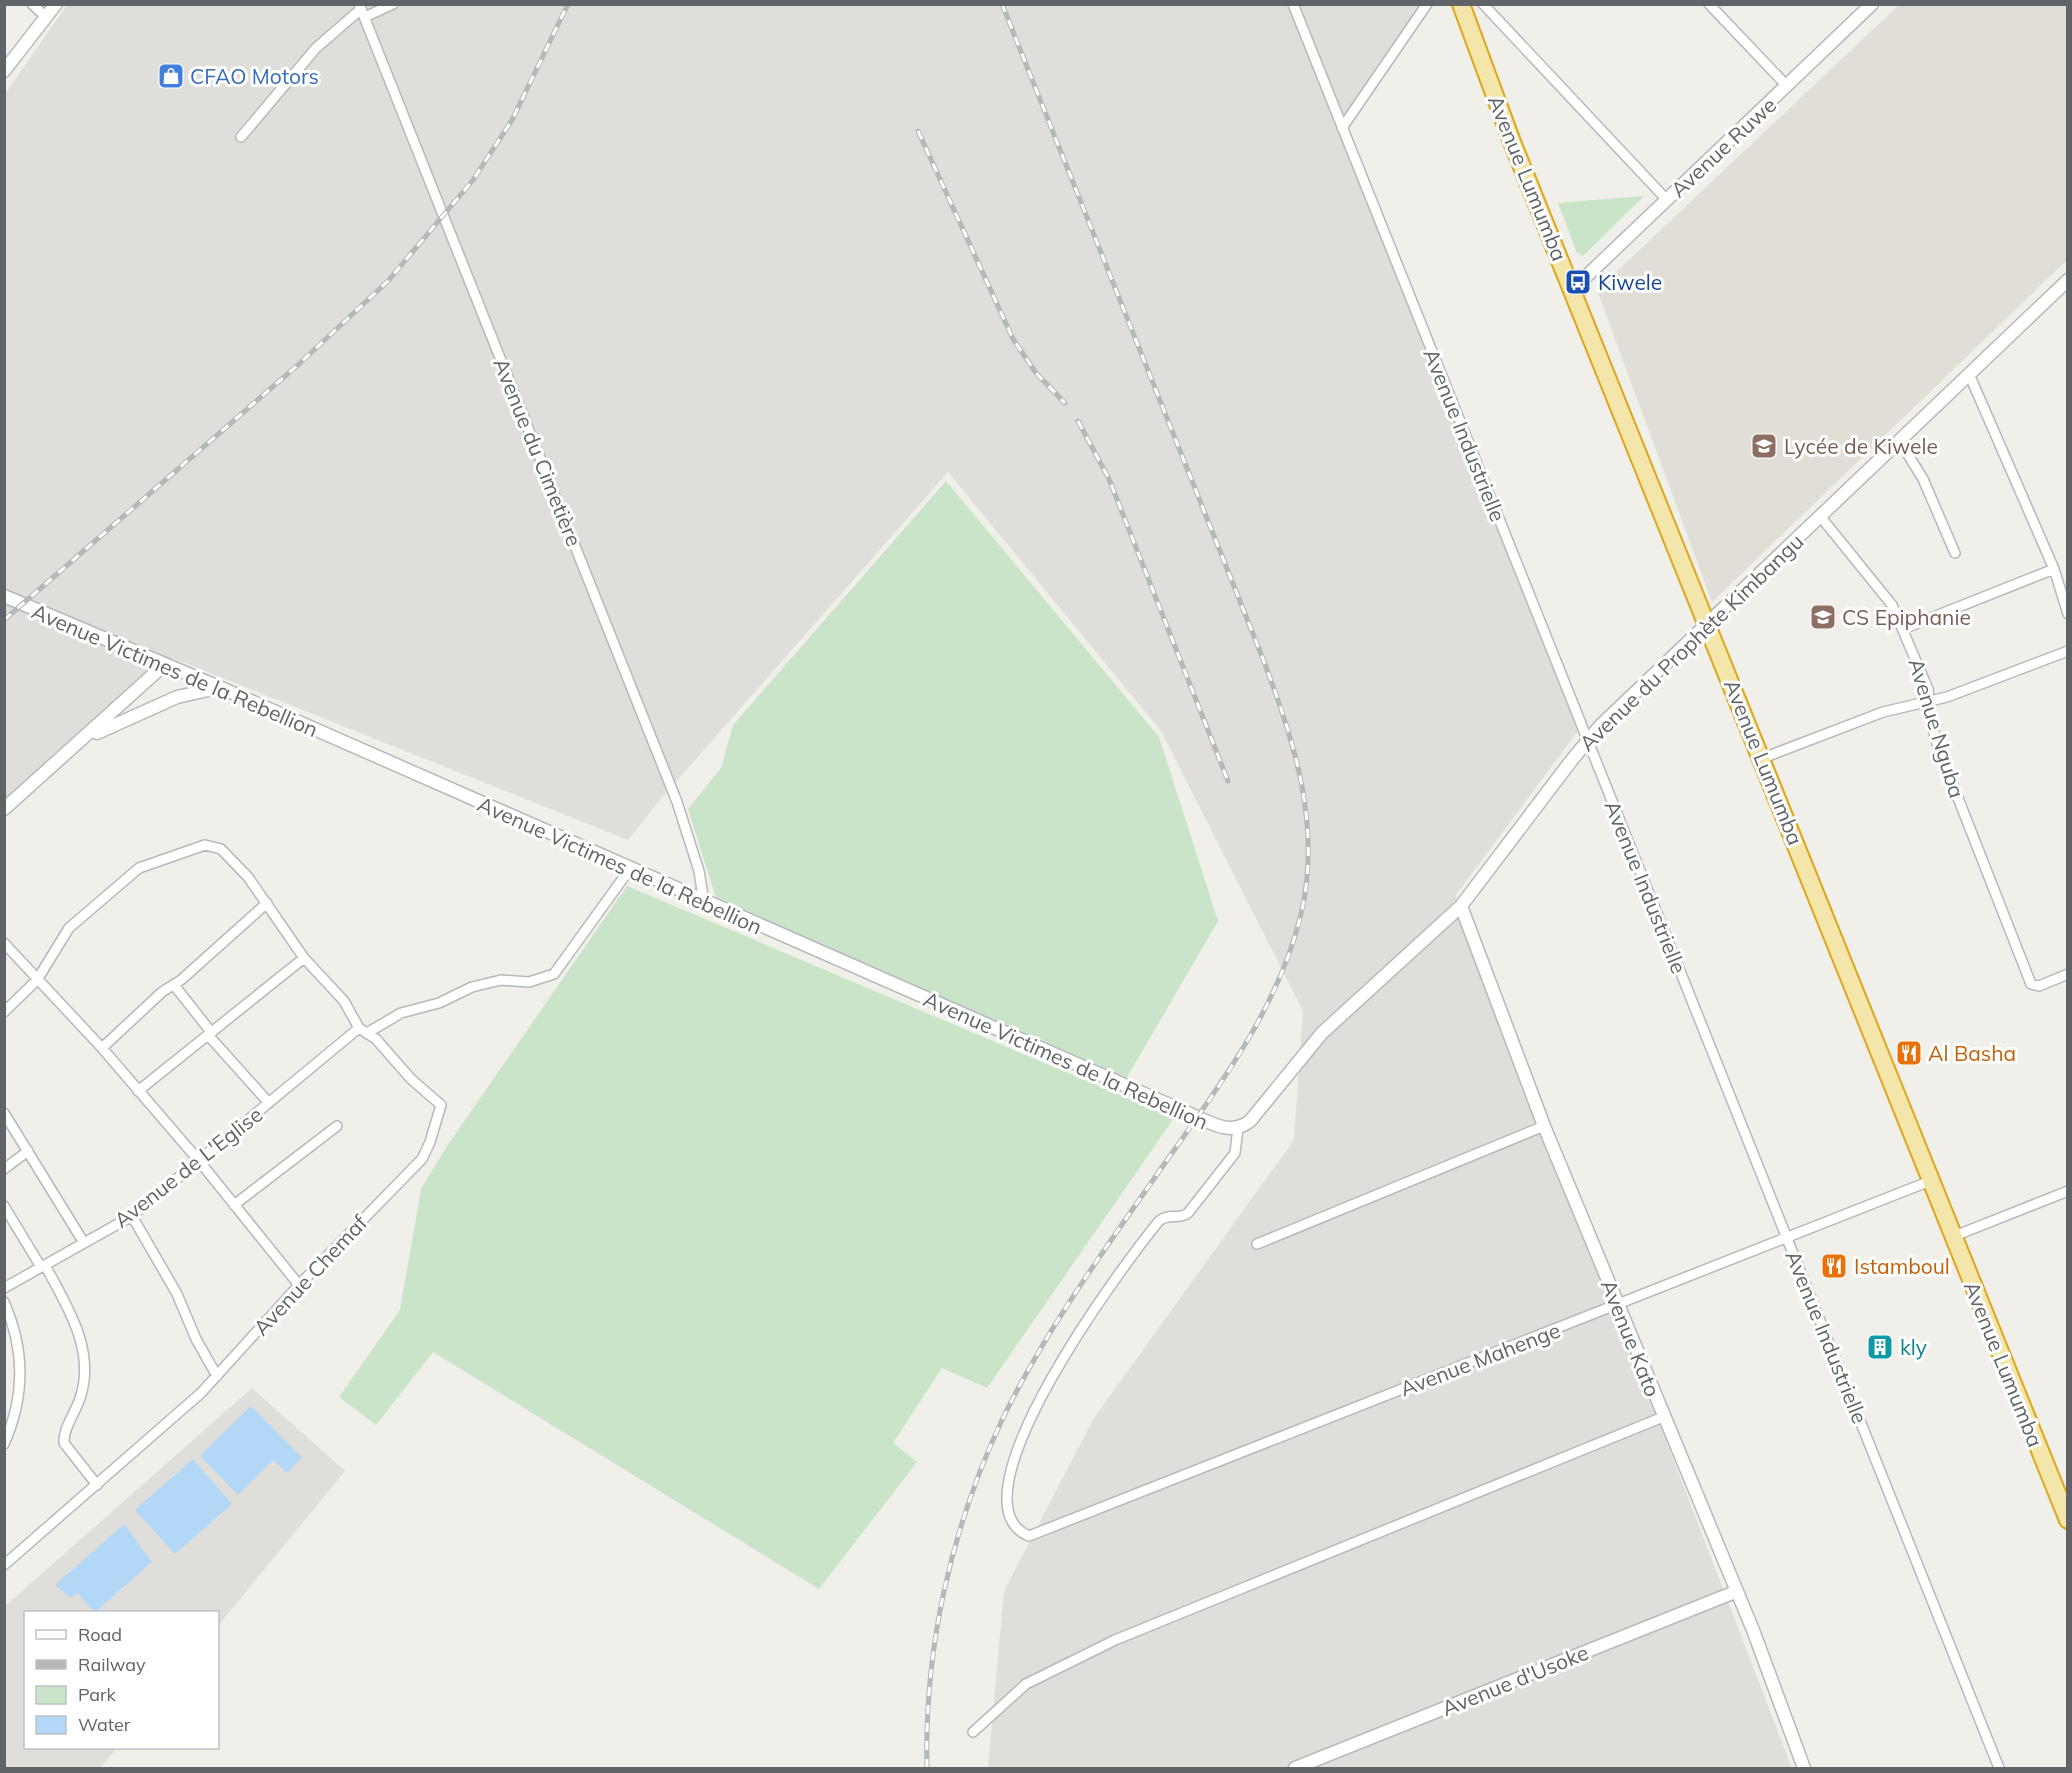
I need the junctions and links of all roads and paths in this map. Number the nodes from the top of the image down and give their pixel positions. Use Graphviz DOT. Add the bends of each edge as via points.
graph roads {
  1 [pos="32,4"];
  2 [pos="56,4"];
  3 [pos="393,4"];
  4 [pos="1293,4"];
  5 [pos="1427,4"];
  6 [pos="1461,4"];
  7 [pos="1483,4"];
  8 [pos="1709,4"];
  9 [pos="1872,4"];
  10 [pos="362,10"];
  11 [pos="46,17"];
  12 [pos="4,71"];
  13 [pos="1787,86"];
  14 [pos="1342,128"];
  15 [pos="241,137"];
  16 [pos="1667,200"];
  17 [pos="2067,280"];
  18 [pos="1574,289"];
  19 [pos="1969,374"];
  20 [pos="1899,440"];
  21 [pos="1820,516"];
  22 [pos="1955,553"];
  23 [pos="2054,569"];
  24 [pos="2063,587"];
  25 [pos="4,596"];
  26 [pos="2067,614"];
  27 [pos="1708,623"];
  28 [pos="1903,629"];
  29 [pos="2067,651"];
  30 [pos="164,665"];
  31 [pos="219,687"];
  32 [pos="1930,699"];
  33 [pos="1587,740"];
  34 [pos="80,743"];
  35 [pos="1763,758"];
  36 [pos="4,809"];
  37 [pos="629,870"];
  38 [pos="267,903"];
  39 [pos="704,903"];
  40 [pos="1461,906"];
  41 [pos="4,943"];
  42 [pos="304,958"];
  43 [pos="2067,974"];
  44 [pos="38,980"];
  45 [pos="174,985"];
  46 [pos="4,1012"];
  47 [pos="363,1030"];
  48 [pos="210,1034"];
  49 [pos="102,1048"];
  50 [pos="138,1091"];
  51 [pos="269,1103"];
  52 [pos="4,1113"];
  53 [pos="337,1126"];
  54 [pos="1544,1126"];
  55 [pos="1238,1128"];
  56 [pos="28,1151"];
  57 [pos="200,1162"];
  58 [pos="4,1169"];
  59 [pos="1930,1181"];
  60 [pos="2067,1191"];
  61 [pos="234,1205"];
  62 [pos="4,1206"];
  63 [pos="132,1216"];
  64 [pos="1952,1237"];
  65 [pos="1788,1239"];
  66 [pos="84,1243"];
  67 [pos="1257,1244"];
  68 [pos="43,1266"];
  69 [pos="299,1285"];
  70 [pos="4,1288"];
  71 [pos="4,1302"];
  72 [pos="1617,1306"];
  73 [pos="217,1376"];
  74 [pos="1663,1417"];
  75 [pos="4,1444"];
  76 [pos="97,1485"];
  77 [pos="2067,1517"];
  78 [pos="4,1565"];
  79 [pos="1735,1592"];
  80 [pos="973,1731"];
  81 [pos="1295,1768"];
  82 [pos="1804,1768"];
  83 [pos="1999,1768"];
  1 -- 11 [label="street"];
  2 -- 11 [label="street"];
  3 -- 10 [label="street"];
  4 -- 14 [label="street, Avenue Industrielle"];
  5 -- 14 [label="street"];
  6 -- 18 [label="highway, Avenue Lumumba" via="1512,142"];
  7 -- 16 [label="street"];
  8 -- 13 [label="street"];
  9 -- 13 [label="street, Avenue Ruwe"];
  10 -- 15 [label="street" via="316,48"];
  10 -- 39 [label="street, Avenue du Cimetière" via="677,802 699,871"];
  11 -- 12 [label="street"];
  13 -- 16 [label="street, Avenue Ruwe"];
  14 -- 33 [label="street, Avenue Industrielle"];
  16 -- 18 [label="street, Avenue Ruwe"];
  17 -- 19 [label="street, Avenue du Prophète Kimbangu"];
  18 -- 27 [label="highway, Avenue Lumumba"];
  19 -- 20 [label="street, Avenue du Prophète Kimbangu"];
  19 -- 23 [label="street"];
  20 -- 21 [label="street, Avenue du Prophète Kimbangu"];
  20 -- 22 [label="street" via="1923,479"];
  21 -- 27 [label="street, Avenue du Prophète Kimbangu"];
  21 -- 28 [label="street, Avenue Nguba" via="1892,605"];
  23 -- 24 [label="street"];
  23 -- 28 [label="street"];
  24 -- 26 [label="street"];
  25 -- 30 [label="street, Avenue Victimes de la Rebellion"];
  27 -- 33 [label="street, Avenue du Prophète Kimbangu"];
  27 -- 35 [label="highway, Avenue Lumumba"];
  28 -- 32 [label="street, Avenue Nguba"];
  29 -- 32 [label="street" via="1947,697"];
  30 -- 31 [label="street, Avenue Victimes de la Rebellion"];
  30 -- 34 [label="street"];
  31 -- 34 [label="street" via="166,701"];
  31 -- 37 [label="street, Avenue Victimes de la Rebellion"];
  32 -- 35 [label="street" via="1883,712"];
  32 -- 43 [label="street, Avenue Nguba" via="1938,747 2031,984 2039,986"];
  33 -- 40 [label="street, Avenue du Prophète Kimbangu"];
  33 -- 65 [label="street, Avenue Industrielle"];
  34 -- 36 [label="street"];
  35 -- 59 [label="highway, Avenue Lumumba"];
  37 -- 39 [label="street, Avenue Victimes de la Rebellion"];
  37 -- 47 [label="street, Avenue de L'Eglise" via="554,974 530,982 501,980 472,987"];
  38 -- 42 [label="street, Avenue Chemaf"];
  38 -- 44 [label="street, Avenue Chemaf" via="248,877 214,845 151,862 69,928"];
  38 -- 45 [label="street"];
  39 -- 55 [label="street, Avenue Victimes de la Rebellion" via="1197,1117 1224,1128"];
  40 -- 54 [label="street, Avenue Kato"];
  40 -- 55 [label="street, Avenue du Prophète Kimbangu" via="1322,1033 1255,1115"];
  41 -- 44 [label="street"];
  42 -- 47 [label="street, Avenue Chemaf" via="344,1001"];
  42 -- 48 [label="street"];
  44 -- 46 [label="street"];
  44 -- 49 [label="street"];
  45 -- 48 [label="street"];
  45 -- 49 [label="street"];
  47 -- 51 [label="street, Avenue de L'Eglise"];
  47 -- 69 [label="street, Avenue Chemaf" via="441,1105 422,1159"];
  48 -- 50 [label="street"];
  48 -- 51 [label="street"];
  49 -- 50 [label="street"];
  50 -- 57 [label="street"];
  51 -- 57 [label="street, Avenue de L'Eglise"];
  52 -- 56 [label="street"];
  53 -- 61 [label="street"];
  54 -- 67 [label="street"];
  54 -- 72 [label="street, Avenue Kato"];
  55 -- 72 [label="street, Avenue Mahenge" via="1234,1153 1188,1213 1159,1221 1102,1296 1032,1414 1015,1457 1007,1498 1009,1519 1018,1531 1029,1536"];
  56 -- 58 [label="street"];
  56 -- 66 [label="street"];
  57 -- 61 [label="street"];
  57 -- 63 [label="street, Avenue de L'Eglise"];
  59 -- 64 [label="highway, Avenue Lumumba"];
  59 -- 65 [label="street, Avenue Mahenge"];
  60 -- 64 [label="street"];
  61 -- 69 [label="street"];
  62 -- 68 [label="street"];
  63 -- 66 [label="street, Avenue de L'Eglise"];
  63 -- 73 [label="street" via="177,1294"];
  64 -- 77 [label="highway, Avenue Lumumba"];
  65 -- 72 [label="street, Avenue Mahenge"];
  65 -- 83 [label="street, Avenue Industrielle"];
  66 -- 68 [label="street, Avenue de L'Eglise"];
  68 -- 70 [label="street, Avenue de L'Eglise"];
  68 -- 76 [label="street" via="76,1326 85,1364 81,1395 64,1443"];
  69 -- 73 [label="street, Avenue Chemaf"];
  71 -- 75 [label="street" via="16,1334 21,1379 15,1414"];
  72 -- 74 [label="street, Avenue Kato"];
  73 -- 76 [label="street, Avenue Chemaf"];
  74 -- 79 [label="street, Avenue Kato"];
  74 -- 80 [label="street" via="1106,1645 1026,1684"];
  76 -- 78 [label="street, Avenue Chemaf"];
  79 -- 81 [label="street, Avenue d'Usoke"];
  79 -- 82 [label="street, Avenue Kato"];
}
